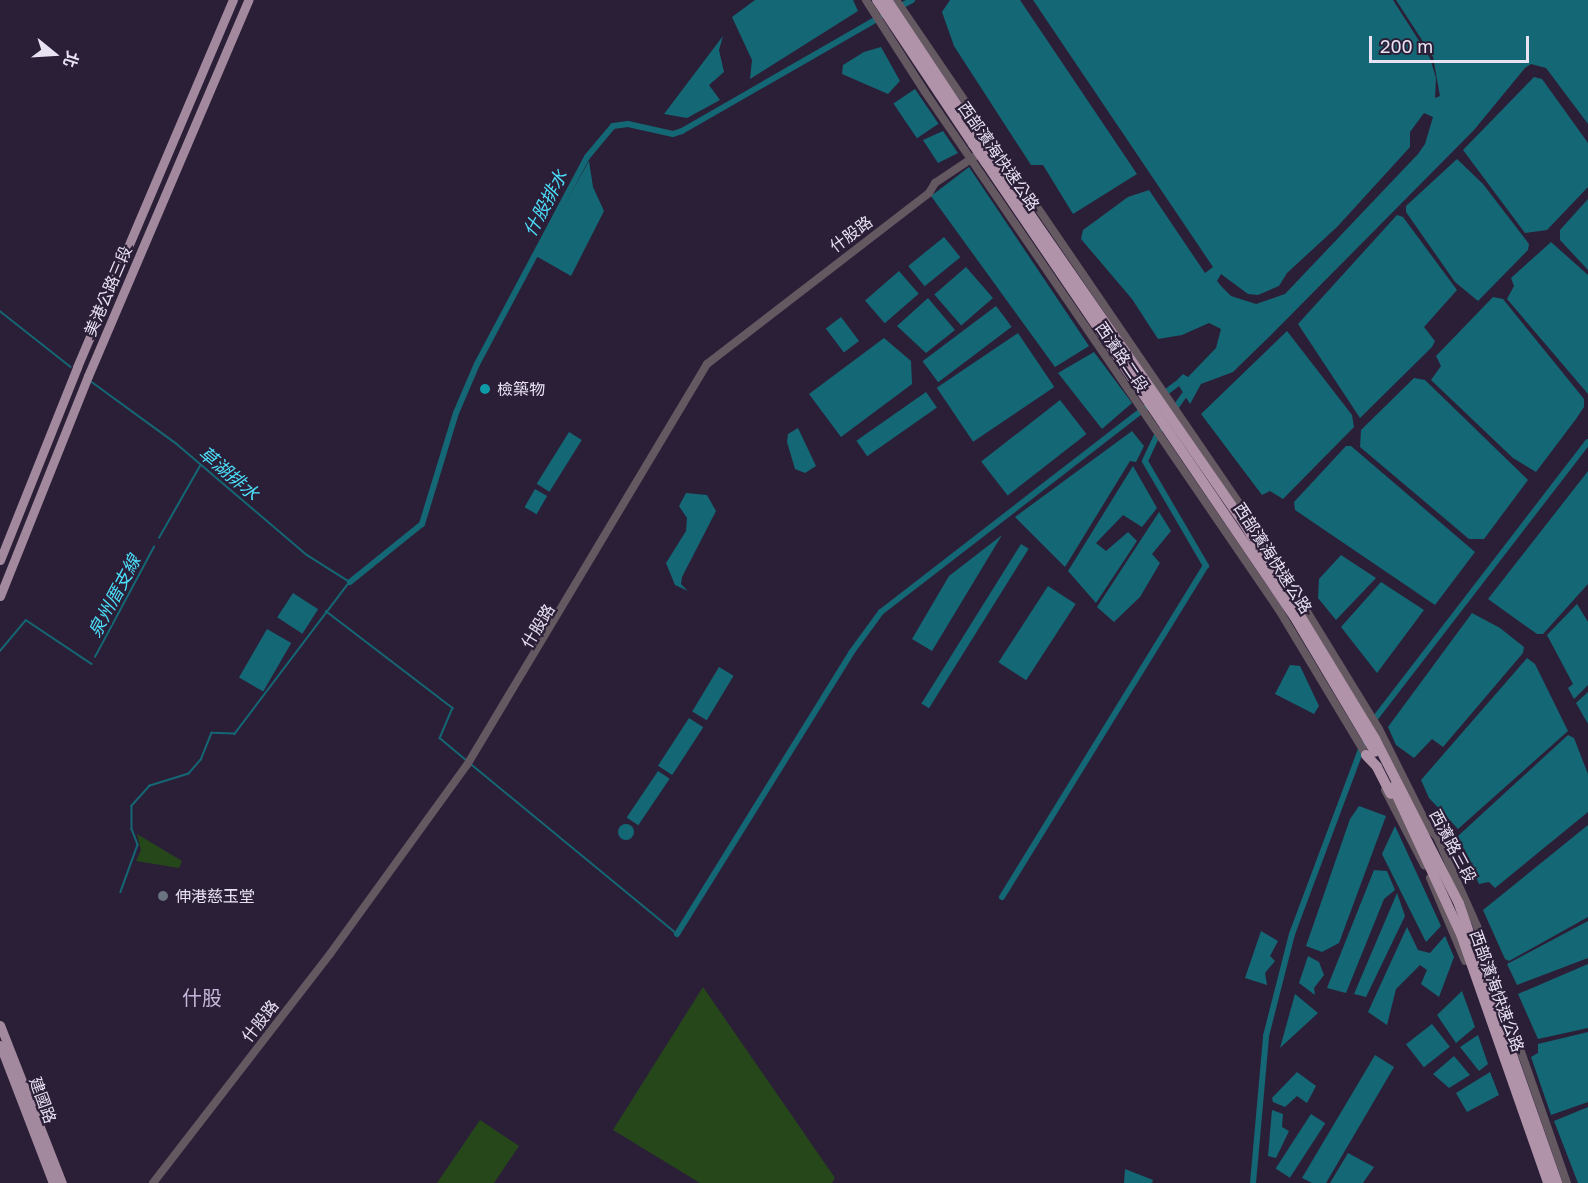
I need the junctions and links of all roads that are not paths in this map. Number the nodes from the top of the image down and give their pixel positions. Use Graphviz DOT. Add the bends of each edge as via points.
graph roads {
  1 [pos="233,0"];
  2 [pos="248,0"];
  3 [pos="866,0"];
  4 [pos="883,3"];
  5 [pos="895,23"];
  6 [pos="994,141"];
  7 [pos="971,159"];
  8 [pos="1151,397"];
  9 [pos="0,560"];
  10 [pos="0,596"];
  11 [pos="1359,720"];
  12 [pos="1373,742"];
  13 [pos="1428,827"];
  14 [pos="1459,904"];
  15 [pos="0,1025"];
  16 [pos="0,1046"];
  17 [pos="53,1183"];
  18 [pos="62,1183"];
  19 [pos="153,1183"];
  20 [pos="1544,1183"];
  21 [pos="1548,1183"];
  22 [pos="1557,1183"];
  23 [pos="1567,1183"];
  1 -- 9 [label="main road, 美港公路三段" via="77,367"];
  2 -- 10 [label="main road, 美港公路三段" via="88,376"];
  3 -- 4 [label="street, 西濱路二段"];
  4 -- 5 [label="highway, 西部濱海快速公路"];
  4 -- 5 [label="street, 西濱路二段"];
  5 -- 6 [label="street, 西濱路二段"];
  5 -- 7 [label="street, 西濱路二段"];
  5 -- 8 [label="highway, 西部濱海快速公路, bridge"];
  6 -- 7 [label="street, 什股路"];
  6 -- 8 [label="street, 西濱路二段"];
  7 -- 8 [label="street, 西濱路二段"];
  7 -- 19 [label="street, 什股路" via="935,183 929,193 707,364 467,765"];
  8 -- 11 [label="highway, 西部濱海快速公路" via="1245,525"];
  8 -- 11 [label="street, 西濱路二段" via="1166,443"];
  8 -- 11 [label="street, 西濱路二段" via="1185,424 1296,591"];
  11 -- 12 [label="highway, 西部濱海快速公路"];
  11 -- 12 [label="street"];
  12 -- 13 [label="street, 西濱路三段"];
  12 -- 14 [label="highway, 西部濱海快速公路"];
  12 -- 20 [label="street, 西濱路三段" via="1462,952"];
  12 -- 21 [label="highway, 西部濱海快速公路" via="1377,767 1433,870 1487,1001"];
  13 -- 14 [label="highway" via="1456,887"];
  13 -- 23 [label="street, 西濱路三段" via="1437,837 1477,926"];
  14 -- 22 [label="highway, 西部濱海快速公路"];
  15 -- 18 [label="main road, 建國路"];
  16 -- 17 [label="main road, 建國路"];
}
